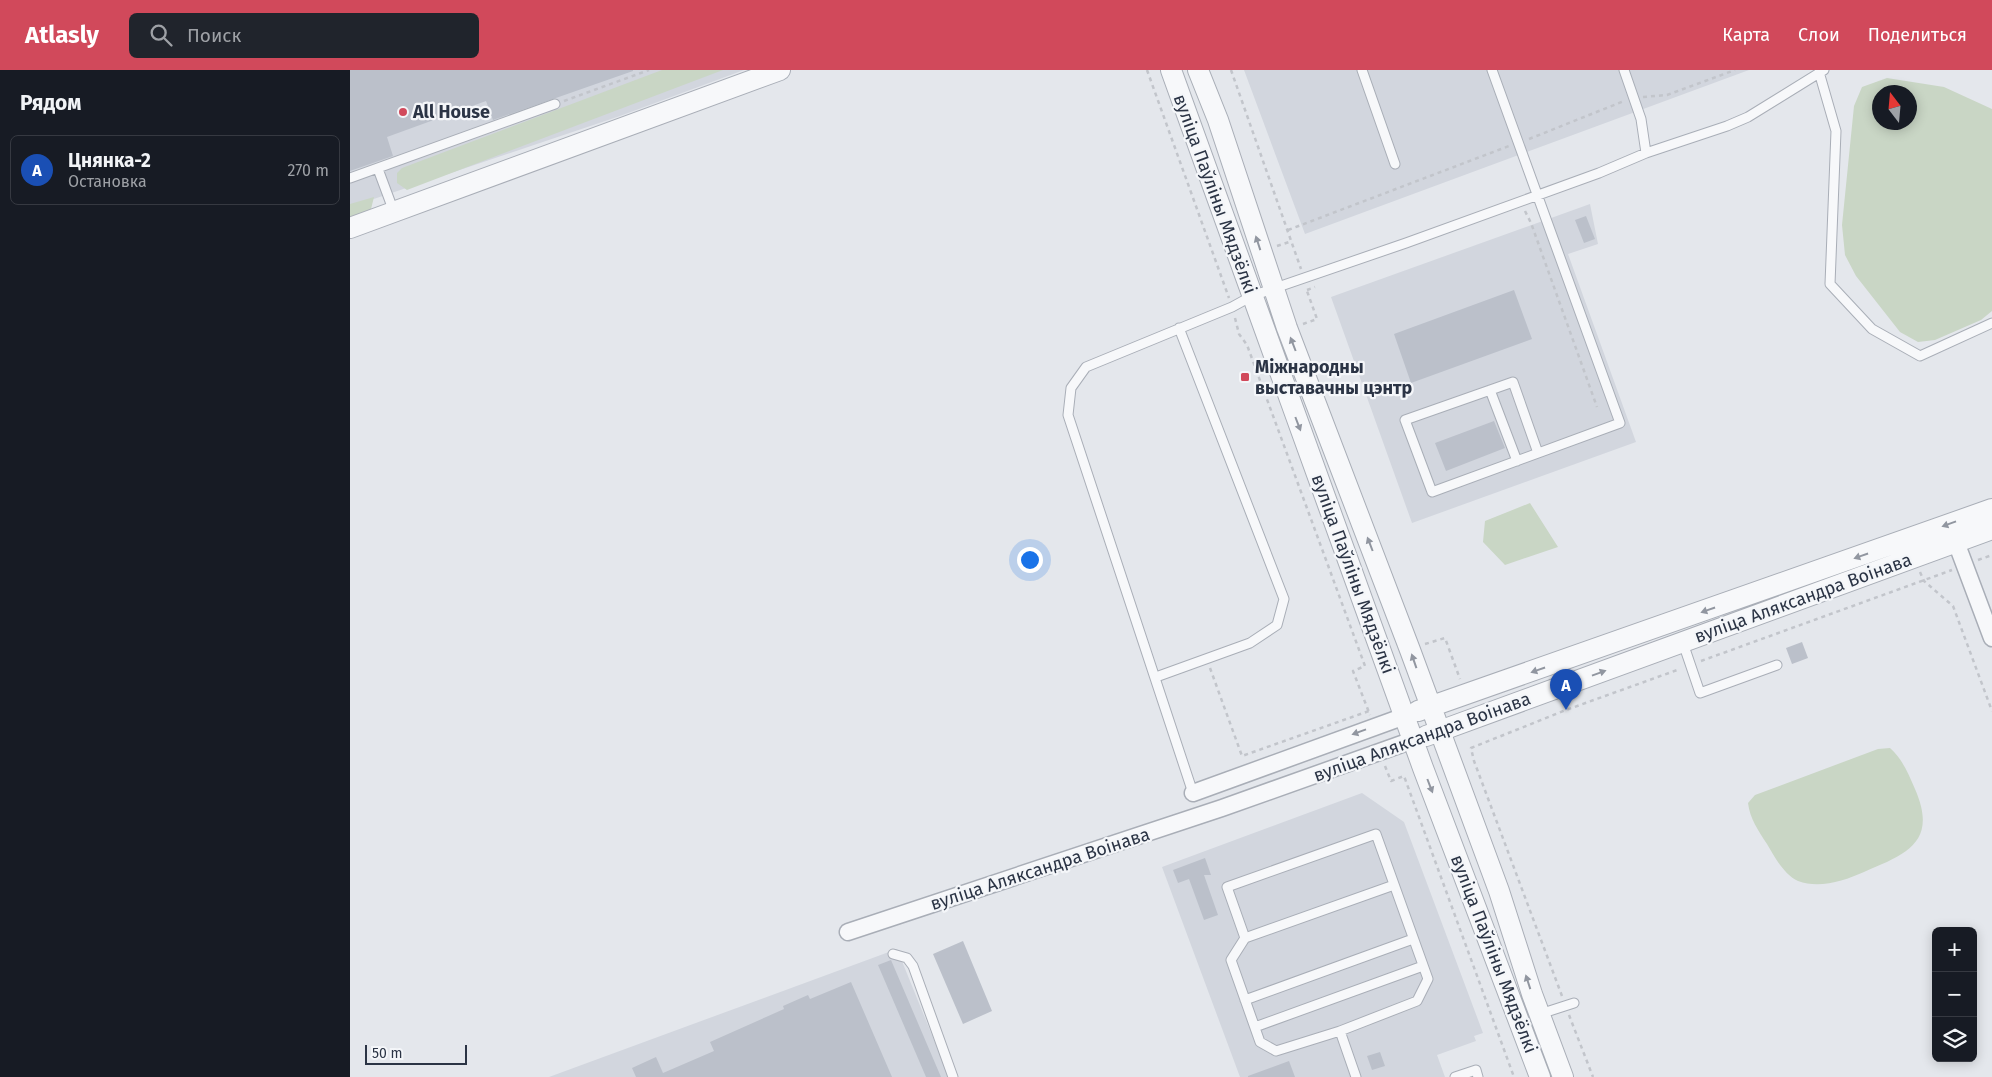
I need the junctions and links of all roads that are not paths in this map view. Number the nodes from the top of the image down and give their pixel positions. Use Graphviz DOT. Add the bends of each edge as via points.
graph roads {
  1 [pos="780,70"];
  2 [pos="1171,70"];
  3 [pos="1198,70"];
  4 [pos="1362,70"];
  5 [pos="1492,70"];
  6 [pos="1624,70"];
  7 [pos="1822,71"];
  8 [pos="555,104"];
  9 [pos="1646,153"];
  10 [pos="1395,164"];
  11 [pos="378,169"];
  12 [pos="350,178"];
  13 [pos="1537,195"];
  14 [pos="394,212"];
  15 [pos="350,228"];
  16 [pos="1274,289"];
  17 [pos="1252,296"];
  18 [pos="1992,323"];
  19 [pos="1179,328"];
  20 [pos="1490,390"];
  21 [pos="1538,453"];
  22 [pos="1517,461"];
  23 [pos="1992,509"];
  24 [pos="1992,529"];
  25 [pos="1956,542"];
  26 [pos="1889,556"];
  27 [pos="1992,638"];
  28 [pos="1683,643"];
  29 [pos="1777,665"];
  30 [pos="1156,678"];
  31 [pos="1430,707"];
  32 [pos="1405,716"];
  33 [pos="1438,732"];
  34 [pos="1413,740"];
  35 [pos="1193,793"];
  36 [pos="1394,885"];
  37 [pos="848,932"];
  38 [pos="1245,938"];
  39 [pos="1413,939"];
  40 [pos="893,954"];
  41 [pos="1423,966"];
  42 [pos="1245,1000"];
  43 [pos="1570,1004"];
  44 [pos="1539,1014"];
  45 [pos="1255,1027"];
  46 [pos="1340,1030"];
  47 [pos="953,1077"];
  48 [pos="1356,1077"];
  49 [pos="1455,1077"];
  50 [pos="1478,1077"];
  51 [pos="1540,1077"];
  52 [pos="1563,1077"];
  1 -- 14 [label="street"];
  2 -- 17 [label="street, вуліца Паўліны Мядзёлкі"];
  16 -- 3 [label="street, вуліца Паўліны Мядзёлкі, one-way" via="1218,120"];
  4 -- 10 [label="lane"];
  5 -- 13 [label="lane"];
  6 -- 9 [label="lane" via="1641,119"];
  7 -- 9 [label="lane" via="1748,117"];
  7 -- 18 [label="lane" via="1836,131 1830,284 1872,329 1920,356"];
  8 -- 11 [label="lane"];
  9 -- 13 [label="lane"];
  11 -- 12 [label="lane"];
  11 -- 14 [label="lane"];
  13 -- 16 [label="lane"];
  13 -- 21 [label="lane" via="1620,423"];
  14 -- 15 [label="street"];
  16 -- 17 [label="lane"];
  31 -- 16 [label="street, вуліца Паўліны Мядзёлкі, one-way"];
  17 -- 19 [label="lane"];
  17 -- 32 [label="street, вуліца Паўліны Мядзёлкі, one-way"];
  19 -- 30 [label="lane" via="1086,367 1071,388 1068,415"];
  19 -- 30 [label="lane" via="1284,599 1277,625 1250,643"];
  20 -- 21 [label="lane" via="1513,382"];
  20 -- 22 [label="lane"];
  20 -- 22 [label="lane" via="1405,420 1432,492"];
  21 -- 22 [label="lane"];
  23 -- 26 [label="street, вуліца Аляксандра Воінава, one-way"];
  24 -- 25 [label="street, вуліца Аляксандра Воінава"];
  25 -- 26 [label="street, вуліца Аляксандра Воінава"];
  25 -- 27 [label="street"];
  26 -- 28 [label="street, вуліца Аляксандра Воінава"];
  26 -- 31 [label="street, вуліца Аляксандра Воінава, one-way"];
  28 -- 29 [label="lane" via="1700,693"];
  33 -- 28 [label="street, вуліца Аляксандра Воінава, one-way"];
  30 -- 35 [label="lane"];
  31 -- 32 [label="street, вуліца Аляксандра Воінава"];
  31 -- 33 [label="street, вуліца Паўліны Мядзёлкі"];
  32 -- 34 [label="street, вуліца Паўліны Мядзёлкі"];
  32 -- 35 [label="street, вуліца Аляксандра Воінава, one-way" via="1372,719"];
  33 -- 34 [label="street, вуліца Аляксандра Воінава"];
  44 -- 33 [label="street, вуліца Паўліны Мядзёлкі, one-way" via="1499,891"];
  34 -- 37 [label="street, вуліца Аляксандра Воінава" via="1230,805"];
  34 -- 51 [label="street, вуліца Паўліны Мядзёлкі, one-way"];
  36 -- 38 [label="lane"];
  36 -- 38 [label="lane" via="1376,834 1245,880 1227,887"];
  36 -- 39 [label="lane"];
  38 -- 42 [label="lane" via="1230,960"];
  39 -- 41 [label="lane"];
  39 -- 42 [label="lane"];
  40 -- 47 [label="lane" via="907,958 913,966"];
  41 -- 45 [label="lane"];
  41 -- 46 [label="lane" via="1428,979 1417,1001"];
  42 -- 45 [label="lane"];
  43 -- 44 [label="lane"];
  44 -- 52 [label="street, вуліца Паўліны Мядзёлкі"];
  45 -- 46 [label="lane" via="1260,1042 1276,1051"];
  46 -- 48 [label="lane"];
  49 -- 50 [label="lane" via="1476,1070"];
}
